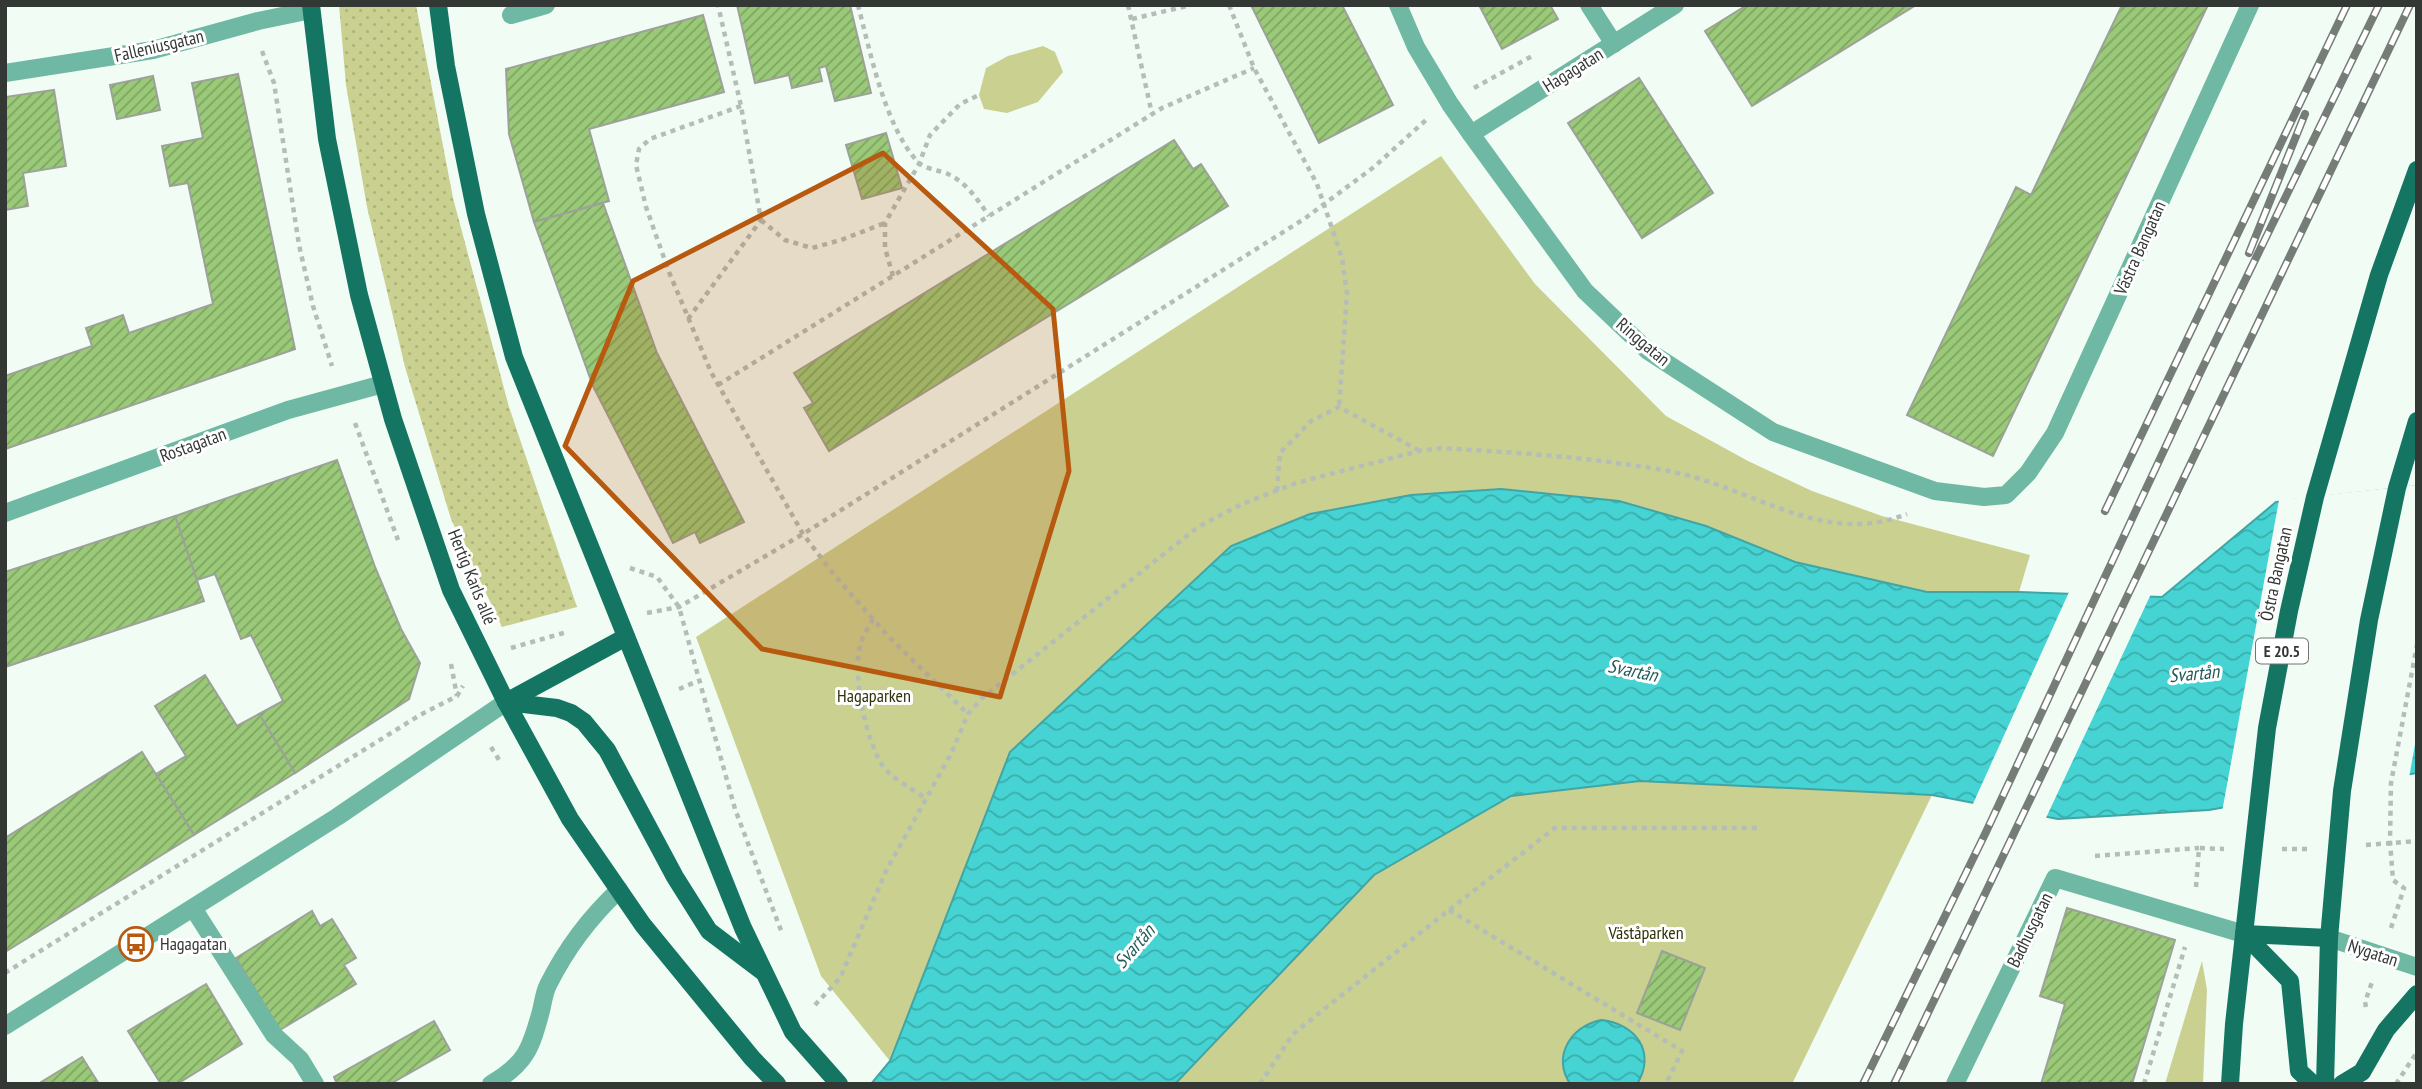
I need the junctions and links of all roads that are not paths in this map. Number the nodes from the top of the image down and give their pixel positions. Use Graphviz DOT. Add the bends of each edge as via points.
graph roads {
  1 [pos="438,5"];
  2 [pos="546,5"];
  3 [pos="1398,5"];
  4 [pos="1589,5"];
  5 [pos="1675,5"];
  6 [pos="2250,5"];
  7 [pos="311,8"];
  8 [pos="511,15"];
  9 [pos="1614,44"];
  10 [pos="5,73"];
  11 [pos="1471,134"];
  12 [pos="2417,170"];
  13 [pos="383,383"];
  14 [pos="2417,421"];
  15 [pos="2018,483"];
  16 [pos="5,513"];
  17 [pos="626,637"];
  18 [pos="506,702"];
  19 [pos="619,890"];
  20 [pos="192,908"];
  21 [pos="2244,934"];
  22 [pos="2329,938"];
  23 [pos="2417,967"];
  24 [pos="765,973"];
  25 [pos="2417,995"];
  26 [pos="5,1026"];
  27 [pos="315,1084"];
  28 [pos="491,1084"];
  29 [pos="777,1084"];
  30 [pos="839,1084"];
  31 [pos="1955,1084"];
  32 [pos="2230,1084"];
  33 [pos="2313,1084"];
  34 [pos="2325,1084"];
  35 [pos="2342,1084"];
  1 -- 17 [label="main road" via="476,214 514,356"];
  2 -- 8 [label="street"];
  3 -- 11 [label="street, Ringgatan" via="1416,47"];
  4 -- 9 [label="street"];
  5 -- 9 [label="street, Hagagatan"];
  6 -- 15 [label="street, Västra Bangatan" via="2055,433"];
  7 -- 10 [label="street, Falleniusgatan" via="153,50"];
  7 -- 13 [label="main road, Hertig Karls allé" via="327,139 359,295"];
  9 -- 11 [label="street, Hagagatan"];
  11 -- 15 [label="street, Ringgatan" via="1585,291 1647,351 1773,432 1935,491 2006,495"];
  12 -- 21 [label="main road, Östra Bangatan / E 20.5" via="2379,275 2315,497 2267,728"];
  13 -- 16 [label="street, Rostagatan" via="288,410"];
  13 -- 18 [label="main road, Hertig Karls allé" via="451,590"];
  14 -- 22 [label="main road" via="2396,488 2369,620 2342,792"];
  17 -- 18 [label="main road"];
  17 -- 24 [label="main road"];
  18 -- 19 [label="main road, Hertig Karls allé" via="570,818"];
  18 -- 20 [label="street"];
  18 -- 24 [label="main road" via="557,708 584,722 607,750 709,931"];
  19 -- 28 [label="street" via="573,943 547,987 527,1054"];
  19 -- 29 [label="main road, Hertig Karls allé"];
  20 -- 26 [label="street"];
  20 -- 27 [label="street" via="274,1035 300,1059"];
  21 -- 22 [label="main road"];
  21 -- 31 [label="street, Badhusgatan" via="2055,877"];
  21 -- 32 [label="main road, Östra Bangatan / E 20.5"];
  21 -- 33 [label="main road" via="2290,981 2299,1071"];
  22 -- 23 [label="street, Nygatan"];
  22 -- 34 [label="main road"];
  24 -- 30 [label="main road" via="793,1032"];
  25 -- 35 [label="main road" via="2386,1030 2362,1072"];
}
